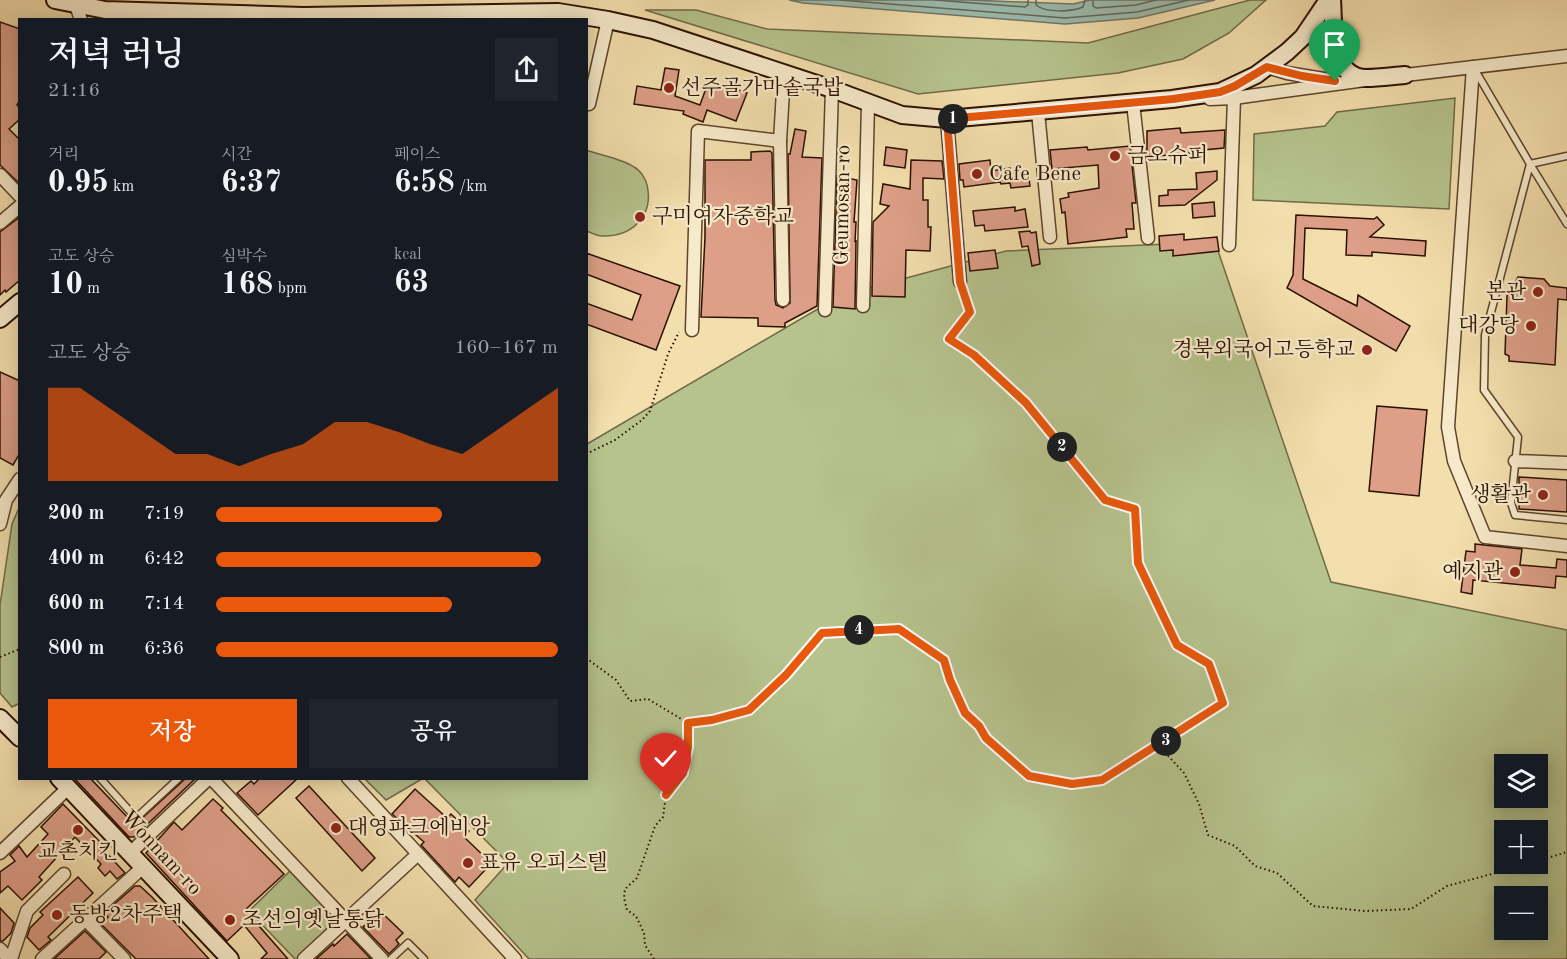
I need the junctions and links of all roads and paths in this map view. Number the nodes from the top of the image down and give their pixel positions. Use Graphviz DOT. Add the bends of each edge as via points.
graph roads {
  1 [pos="55,0"];
  2 [pos="1328,0"];
  3 [pos="1332,0"];
  4 [pos="78,12"];
  5 [pos="302,12"];
  6 [pos="411,17"];
  7 [pos="608,20"];
  8 [pos="1567,56"];
  9 [pos="1267,67"];
  10 [pos="1473,67"];
  11 [pos="784,74"];
  12 [pos="1405,75"];
  13 [pos="1363,81"];
  14 [pos="832,89"];
  15 [pos="1234,98"];
  16 [pos="1173,99"];
  17 [pos="1133,103"];
  18 [pos="589,104"];
  19 [pos="868,104"];
  20 [pos="1038,112"];
  21 [pos="947,119"];
  22 [pos="780,141"];
  23 [pos="1567,156"];
  24 [pos="1530,164"];
  25 [pos="0,175"];
  26 [pos="18,194"];
  27 [pos="18,208"];
  28 [pos="0,223"];
  29 [pos="1567,224"];
  30 [pos="1050,237"];
  31 [pos="1148,238"];
  32 [pos="1228,245"];
  33 [pos="960,282"];
  34 [pos="783,300"];
  35 [pos="692,303"];
  36 [pos="18,304"];
  37 [pos="863,306"];
  38 [pos="825,310"];
  39 [pos="0,319"];
  40 [pos="692,330"];
  41 [pos="588,453"];
  42 [pos="1515,461"];
  43 [pos="1567,463"];
  44 [pos="18,481"];
  45 [pos="3,497"];
  46 [pos="1567,520"];
  47 [pos="0,524"];
  48 [pos="1567,546"];
  49 [pos="18,650"];
  50 [pos="0,657"];
  51 [pos="588,659"];
  52 [pos="0,718"];
  53 [pos="688,723"];
  54 [pos="18,736"];
  55 [pos="1159,746"];
  56 [pos="102,780"];
  57 [pos="177,780"];
  58 [pos="208,780"];
  59 [pos="212,780"];
  60 [pos="350,780"];
  61 [pos="63,783"];
  62 [pos="1567,852"];
  63 [pos="0,853"];
  64 [pos="130,853"];
  65 [pos="418,854"];
  66 [pos="1548,858"];
  67 [pos="143,867"];
  68 [pos="1494,873"];
  69 [pos="64,874"];
  70 [pos="86,919"];
  71 [pos="345,921"];
  72 [pos="0,949"];
  73 [pos="10,959"];
  74 [pos="42,959"];
  75 [pos="123,959"];
  76 [pos="230,959"];
  77 [pos="304,959"];
  78 [pos="382,959"];
  79 [pos="391,959"];
  80 [pos="424,959"];
  81 [pos="515,959"];
  82 [pos="654,959"];
  1 -- 4 [label="street"];
  2 -- 9 [label="street" via="1303,38"];
  3 -- 12 [label="street" via="1336,50 1345,70 1364,78"];
  4 -- 5 [label="street"];
  5 -- 6 [label="street"];
  6 -- 7 [label="street" via="558,12"];
  7 -- 11 [label="street" via="653,30"];
  7 -- 18 [label="street"];
  8 -- 10 [label="street"];
  9 -- 13 [label="street" via="1315,79"];
  9 -- 16 [label="street" via="1220,92"];
  10 -- 12 [label="street"];
  10 -- 24 [label="lane"];
  10 -- 48 [label="street" via="1448,427 1454,461 1485,537"];
  11 -- 14 [label="street"];
  11 -- 22 [label="street"];
  12 -- 13 [label="street"];
  13 -- 15 [label="street"];
  14 -- 19 [label="street"];
  14 -- 38 [label="street, Geumosan-ro"];
  15 -- 16 [label="street"];
  15 -- 32 [label="street"];
  16 -- 17 [label="street"];
  17 -- 20 [label="street"];
  17 -- 31 [label="street"];
  19 -- 21 [label="street" via="902,116"];
  19 -- 37 [label="street, Geumosan-ro"];
  20 -- 21 [label="street"];
  20 -- 30 [label="street"];
  21 -- 33 [label="street"];
  22 -- 34 [label="street"];
  22 -- 35 [label="street" via="698,131"];
  23 -- 24 [label="lane"];
  24 -- 29 [label="lane"];
  24 -- 42 [label="lane" via="1485,335 1484,390 1518,436"];
  25 -- 26 [label="street"];
  27 -- 28 [label="street"];
  33 -- 55 [label="path" via="970,312 949,339 974,355 1026,403 1105,500 1135,509 1138,563 1177,645 1209,664 1223,703"];
  35 -- 40 [label="street"];
  35 -- 41 [label="path" via="668,354 650,411 615,440"];
  36 -- 39 [label="street"];
  42 -- 43 [label="street"];
  42 -- 46 [label="lane" via="1511,503 1515,515"];
  44 -- 45 [label="street"];
  45 -- 47 [label="street"];
  49 -- 50 [label="path"];
  51 -- 53 [label="path" via="616,680 630,701 648,699"];
  52 -- 54 [label="street"];
  53 -- 55 [label="path" via="749,710 822,633 899,629 944,660 965,713 986,738 1029,776 1072,784 1102,780"];
  53 -- 82 [label="path" via="683,773 666,795 663,816 655,826 637,878 625,889 627,910 636,916"];
  55 -- 68 [label="path" via="1184,772 1208,835 1235,846 1255,866 1277,873 1313,906 1365,911 1411,909 1447,886"];
  56 -- 57 [label="lane" via="136,818"];
  58 -- 64 [label="street"];
  59 -- 71 [label="street"];
  60 -- 65 [label="street"];
  61 -- 63 [label="street"];
  61 -- 64 [label="street, Wonnam-ro"];
  62 -- 66 [label="path"];
  64 -- 67 [label="street, Wonnam-ro"];
  65 -- 71 [label="street"];
  65 -- 81 [label="street"];
  67 -- 70 [label="street"];
  67 -- 76 [label="street, Wonnam-ro"];
  69 -- 73 [label="street" via="27,911"];
  70 -- 74 [label="street"];
  70 -- 75 [label="street"];
  71 -- 77 [label="street"];
  71 -- 78 [label="street"];
  72 -- 73 [label="street"];
  79 -- 80 [label="lane" via="408,943"];
}
